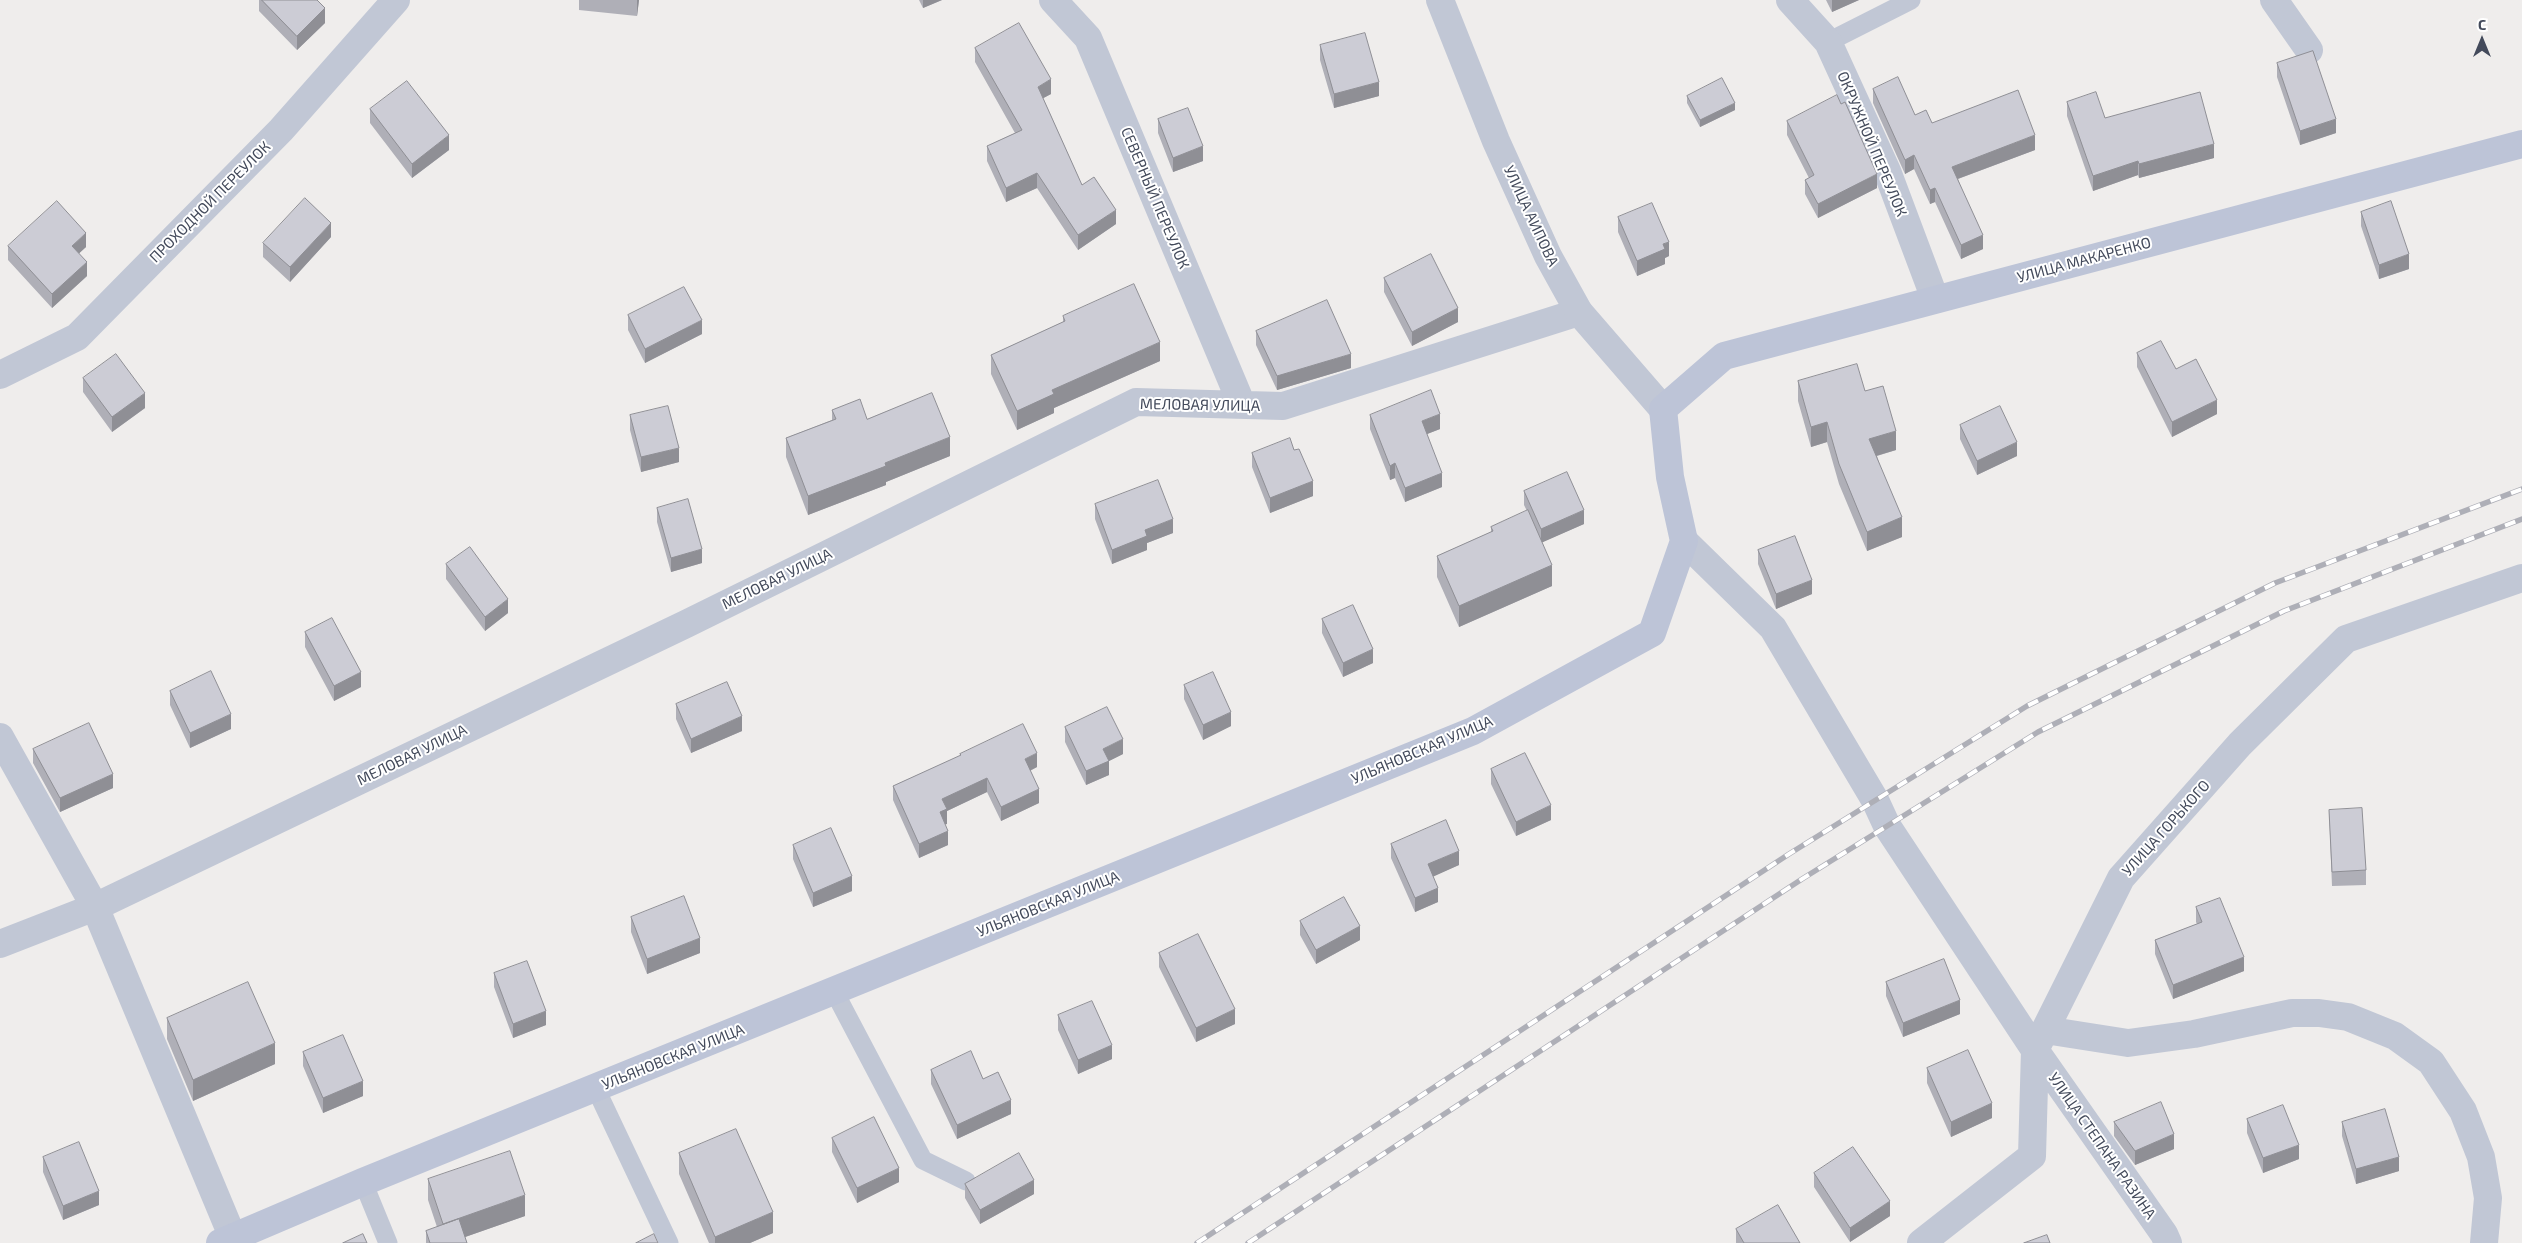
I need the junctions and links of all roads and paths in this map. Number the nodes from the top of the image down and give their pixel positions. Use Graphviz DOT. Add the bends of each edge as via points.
graph roads {
  1 [pos="396,0"];
  2 [pos="1053,0"];
  3 [pos="1440,0"];
  4 [pos="1790,0"];
  5 [pos="1911,0"];
  6 [pos="2274,0"];
  7 [pos="1828,42"];
  8 [pos="2309,50"];
  9 [pos="2522,144"];
  10 [pos="1935,299"];
  11 [pos="1579,312"];
  12 [pos="0,374"];
  13 [pos="1242,405"];
  14 [pos="1663,409"];
  15 [pos="1684,541"];
  16 [pos="2522,578"];
  17 [pos="0,737"];
  18 [pos="95,907"];
  19 [pos="0,944"];
  20 [pos="834,991"];
  21 [pos="2040,1040"];
  22 [pos="596,1089"];
  23 [pos="966,1181"];
  24 [pos="363,1182"];
  25 [pos="227,1240"];
  26 [pos="388,1243"];
  27 [pos="670,1243"];
  28 [pos="1921,1243"];
  29 [pos="2168,1243"];
  30 [pos="2484,1243"];
  1 -- 12 [label="street, ПРОХОДНОЙ ПЕРЕУЛОК" via="281,130 77,337"];
  2 -- 13 [label="street, СЕВЕРНЫЙ ПЕРЕУЛОК" via="1088,38"];
  3 -- 11 [label="street, УЛИЦА АИПОВА" via="1496,141 1548,256"];
  4 -- 7 [label="street, ОКРУЖНОЙ ПЕРЕУЛОК"];
  5 -- 7 [label="lane"];
  6 -- 8 [label="street"];
  7 -- 10 [label="street, ОКРУЖНОЙ ПЕРЕУЛОК" via="1887,171"];
  9 -- 10 [label="main road, УЛИЦА МАКАРЕНКО"];
  10 -- 14 [label="main road, УЛИЦА МАКАРЕНКО" via="1724,356"];
  11 -- 13 [label="street, МЕЛОВАЯ УЛИЦА" via="1283,406"];
  11 -- 14 [label="street, УЛИЦА АИПОВА"];
  13 -- 18 [label="street, МЕЛОВАЯ УЛИЦА" via="1136,402 686,624"];
  14 -- 15 [label="main road" via="1670,477"];
  15 -- 20 [label="main road, УЛЬЯНОВСКАЯ УЛИЦА" via="1652,633 1473,731"];
  15 -- 21 [label="street, УЛИЦА СТЕПАНА РАЗИНА" via="1773,628 1875,800 1887,826"];
  16 -- 21 [label="street, УЛИЦА ГОРЬКОГО" via="2346,639 2240,744 2120,878"];
  17 -- 18 [label="street"];
  18 -- 19 [label="street, МЕЛОВАЯ УЛИЦА"];
  18 -- 25 [label="street"];
  20 -- 22 [label="main road, УЛЬЯНОВСКАЯ УЛИЦА"];
  20 -- 23 [label="lane" via="924,1160"];
  21 -- 28 [label="street, УЛИЦА ГОРЬКОГО" via="2032,1156"];
  21 -- 29 [label="street, УЛИЦА СТЕПАНА РАЗИНА"];
  21 -- 30 [label="street" via="2128,1043 2194,1034 2292,1013 2348,1017 2395,1036 2431,1062 2463,1111 2481,1157 2488,1198"];
  22 -- 24 [label="main road, УЛЬЯНОВСКАЯ УЛИЦА"];
  22 -- 27 [label="lane"];
  24 -- 25 [label="main road, УЛЬЯНОВСКАЯ УЛИЦА"];
  24 -- 26 [label="lane"];
}
